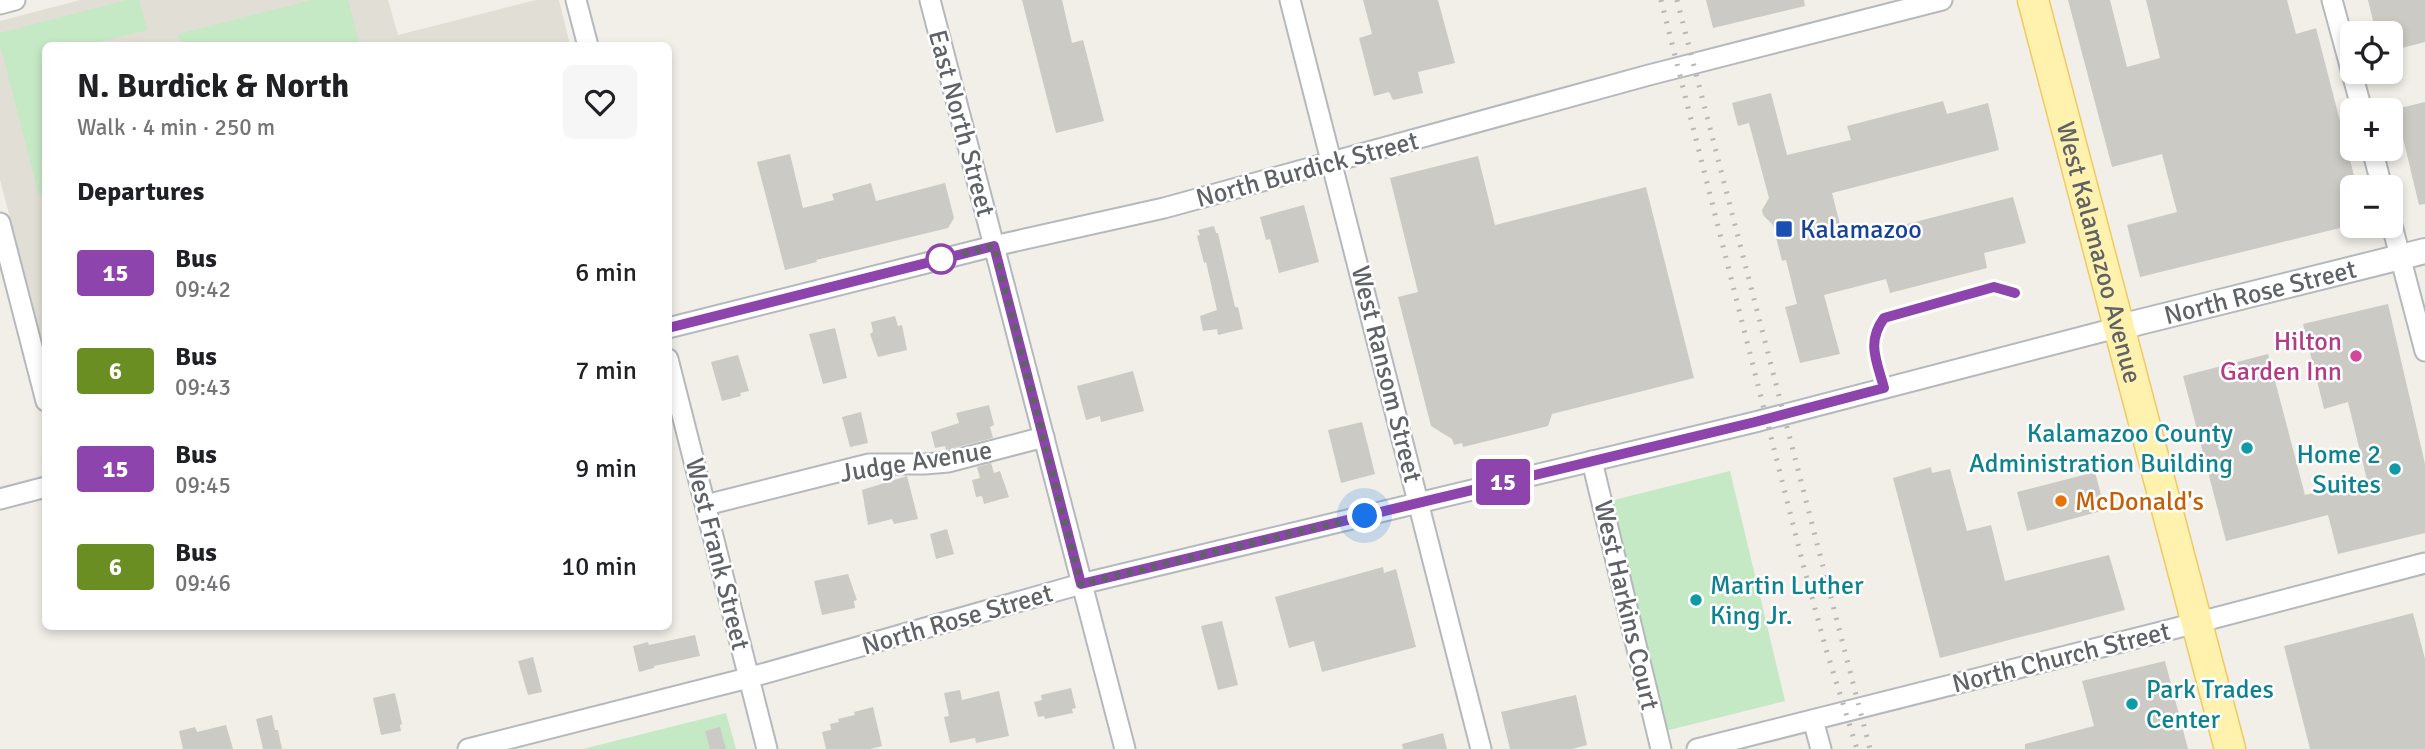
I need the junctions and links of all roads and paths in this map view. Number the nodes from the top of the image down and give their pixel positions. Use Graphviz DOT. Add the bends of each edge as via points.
graph roads {
  1 [pos="15,0"];
  2 [pos="576,0"];
  3 [pos="930,0"];
  4 [pos="1290,0"];
  5 [pos="1942,0"];
  6 [pos="2033,0"];
  7 [pos="2332,0"];
  8 [pos="0,4"];
  9 [pos="587,42"];
  10 [pos="2359,98"];
  11 [pos="1333,161"];
  12 [pos="0,223"];
  13 [pos="2403,238"];
  14 [pos="994,246"];
  15 [pos="2413,254"];
  16 [pos="672,327"];
  17 [pos="2120,327"];
  18 [pos="2425,351"];
  19 [pos="672,374"];
  20 [pos="42,386"];
  21 [pos="1044,437"];
  22 [pos="1592,461"];
  23 [pos="42,488"];
  24 [pos="0,499"];
  25 [pos="1420,502"];
  26 [pos="706,505"];
  27 [pos="2425,562"];
  28 [pos="1081,584"];
  29 [pos="2198,623"];
  30 [pos="748,678"];
  31 [pos="1813,720"];
  32 [pos="468,749"];
  33 [pos="768,749"];
  34 [pos="1125,749"];
  35 [pos="1481,749"];
  36 [pos="1661,749"];
  37 [pos="1697,749"];
  38 [pos="1821,749"];
  39 [pos="2230,749"];
  1 -- 8 [label="street"];
  2 -- 9 [label="street"];
  3 -- 14 [label="street, East North Street"];
  4 -- 11 [label="street, West Ransom Street"];
  5 -- 11 [label="street, North Burdick Street"];
  6 -- 17 [label="main road, West Kalamazoo Avenue"];
  7 -- 10 [label="street"];
  11 -- 14 [label="street, North Burdick Street" via="1164,208"];
  11 -- 25 [label="street, West Ransom Street"];
  12 -- 20 [label="street"];
  13 -- 15 [label="street"];
  14 -- 16 [label="street, North Burdick Street"];
  14 -- 21 [label="street, East North Street"];
  15 -- 17 [label="street, North Rose Street"];
  15 -- 18 [label="street"];
  17 -- 22 [label="street, North Rose Street"];
  17 -- 29 [label="main road, West Kalamazoo Avenue"];
  19 -- 26 [label="street, West Frank Street"];
  21 -- 26 [label="street, Judge Avenue" via="948,462 869,464"];
  21 -- 28 [label="street, East North Street"];
  22 -- 25 [label="street, North Rose Street"];
  22 -- 36 [label="street, West Harkins Court"];
  23 -- 24 [label="street"];
  25 -- 28 [label="street, North Rose Street"];
  25 -- 35 [label="street, West Ransom Street"];
  26 -- 30 [label="street, West Frank Street"];
  27 -- 29 [label="street, North Church Street"];
  28 -- 30 [label="street, North Rose Street"];
  28 -- 34 [label="street, East North Street"];
  29 -- 31 [label="street, North Church Street"];
  29 -- 39 [label="main road, West Kalamazoo Avenue"];
  30 -- 32 [label="street, North Rose Street"];
  30 -- 33 [label="street, West Frank Street"];
  31 -- 37 [label="street, North Church Street"];
  31 -- 38 [label="street"];
}
